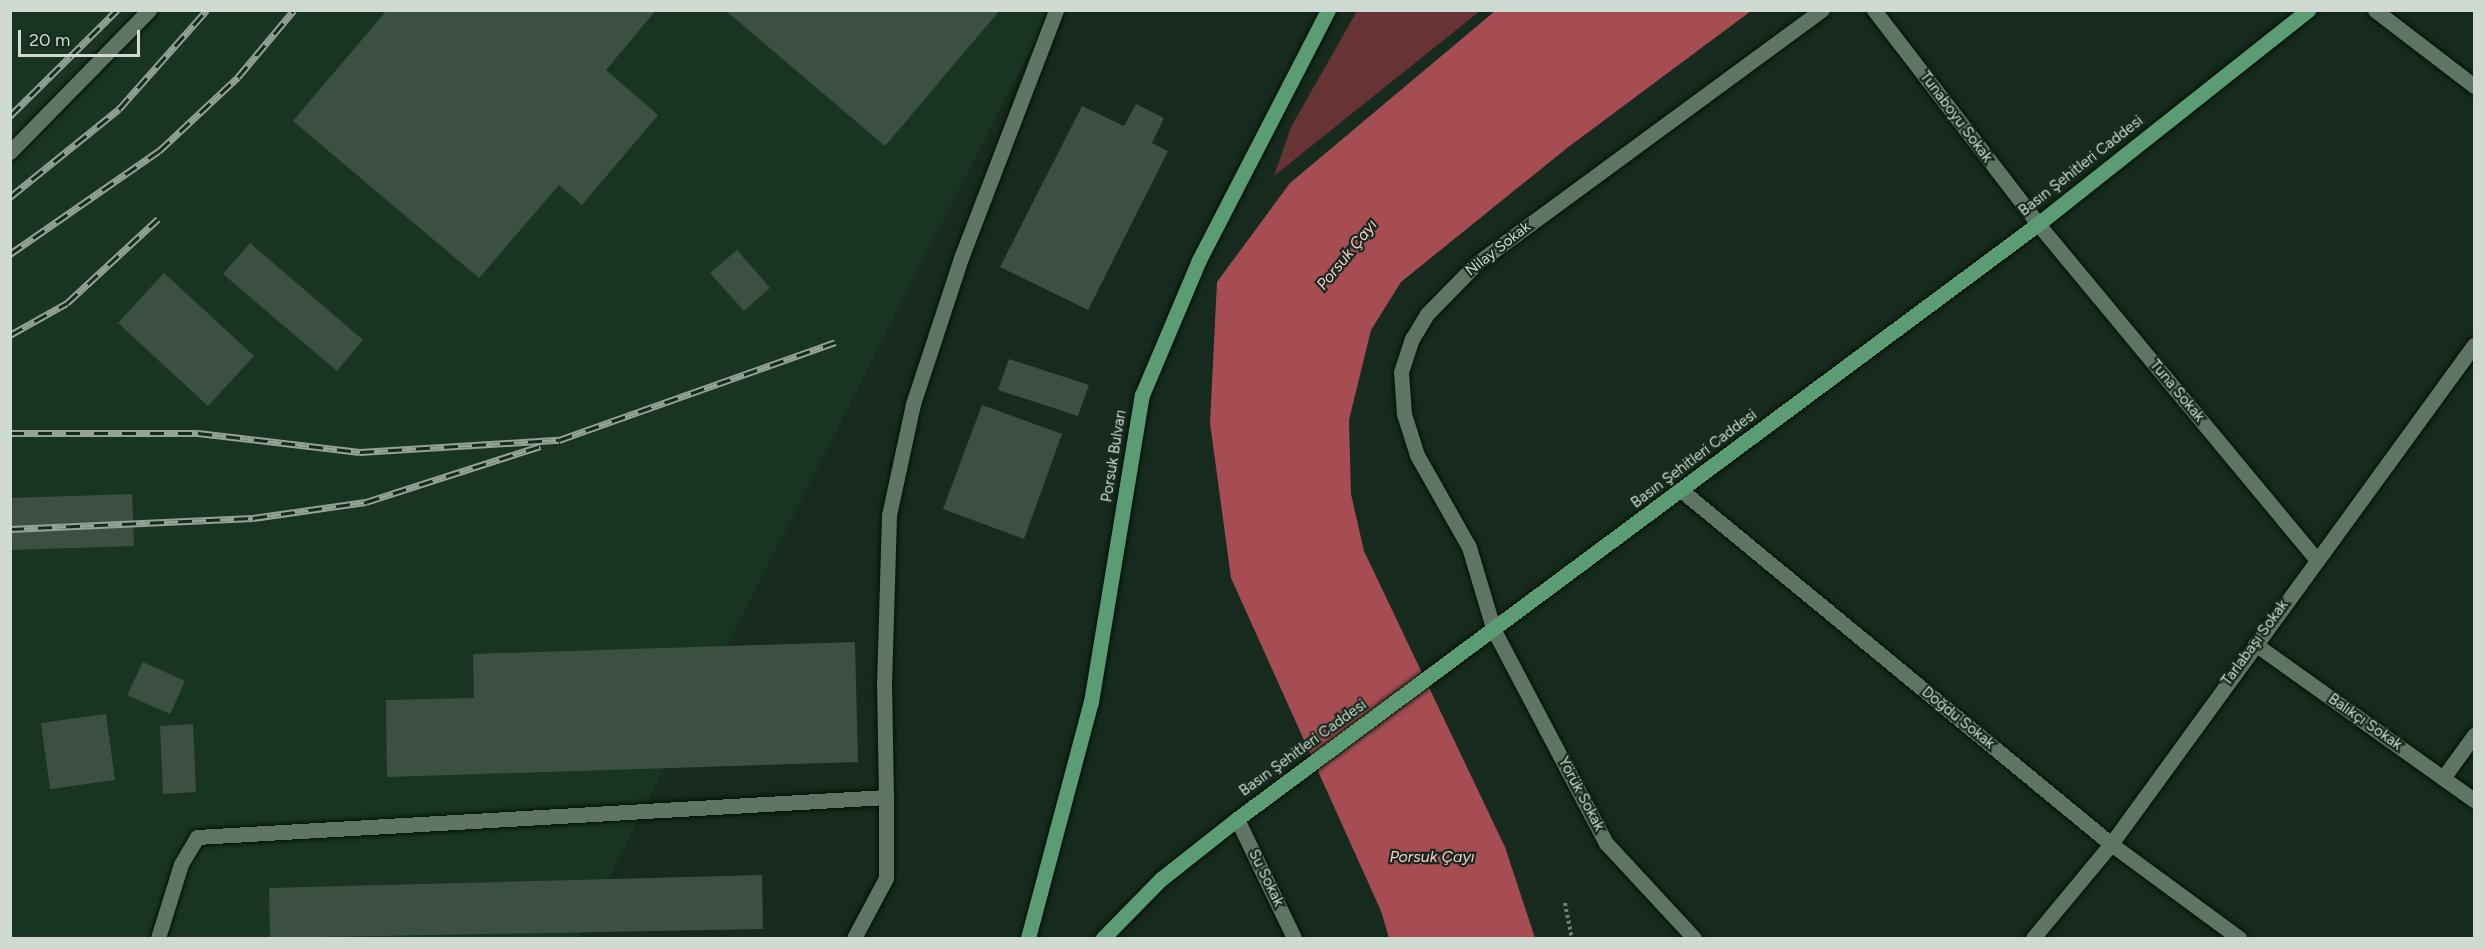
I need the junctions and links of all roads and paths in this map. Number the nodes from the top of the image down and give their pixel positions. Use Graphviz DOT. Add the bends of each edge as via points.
graph roads {
  1 [pos="149,10"];
  2 [pos="1056,10"];
  3 [pos="1328,10"];
  4 [pos="1822,10"];
  5 [pos="1874,10"];
  6 [pos="2308,10"];
  7 [pos="2375,10"];
  8 [pos="2475,86"];
  9 [pos="10,152"];
  10 [pos="2038,224"];
  11 [pos="2475,345"];
  12 [pos="1682,490"];
  13 [pos="2316,559"];
  14 [pos="1494,630"];
  15 [pos="2255,644"];
  16 [pos="2475,735"];
  17 [pos="2444,778"];
  18 [pos="886,797"];
  19 [pos="2475,800"];
  20 [pos="1237,819"];
  21 [pos="2111,844"];
  22 [pos="1565,903"];
  23 [pos="158,939"];
  24 [pos="854,939"];
  25 [pos="1028,939"];
  26 [pos="1103,939"];
  27 [pos="1294,939"];
  28 [pos="1572,939"];
  29 [pos="1694,939"];
  30 [pos="2033,939"];
  31 [pos="2239,939"];
  1 -- 9 [label="street"];
  2 -- 18 [label="street" via="961,258 913,404 888,515"];
  3 -- 25 [label="main road, Porsuk Bulvarı" via="1199,260 1142,395 1091,702"];
  4 -- 14 [label="street, Nilay Sokak" via="1477,263 1427,314 1412,339 1401,372 1404,414 1427,478 1469,547"];
  5 -- 10 [label="street, Tunaboyu Sokak"];
  6 -- 10 [label="main road, Basın Şehitleri Caddesi"];
  7 -- 8 [label="street"];
  10 -- 12 [label="main road, Basın Şehitleri Caddesi"];
  10 -- 13 [label="street, Tuna Sokak"];
  11 -- 13 [label="street, Tarlabaşı Sokak"];
  12 -- 14 [label="main road, Basın Şehitleri Caddesi"];
  12 -- 21 [label="street, Doğdu Sokak"];
  13 -- 15 [label="street, Tarlabaşı Sokak"];
  14 -- 20 [label="main road, Basın Şehitleri Caddesi"];
  14 -- 29 [label="street, Yörük Sokak" via="1606,843"];
  15 -- 17 [label="street, Balıkçı Sokak"];
  15 -- 21 [label="street, Tarlabaşı Sokak"];
  16 -- 17 [label="street"];
  17 -- 19 [label="street, Balıkçı Sokak"];
  18 -- 23 [label="street" via="197,837 181,864"];
  18 -- 24 [label="street" via="886,878"];
  20 -- 26 [label="main road, Basın Şehitleri Caddesi" via="1161,879"];
  20 -- 27 [label="street, Su Sokak"];
  21 -- 30 [label="street, Tarlabaşı Sokak"];
  21 -- 31 [label="street, Doğdu Sokak"];
  22 -- 28 [label="path"];
}
